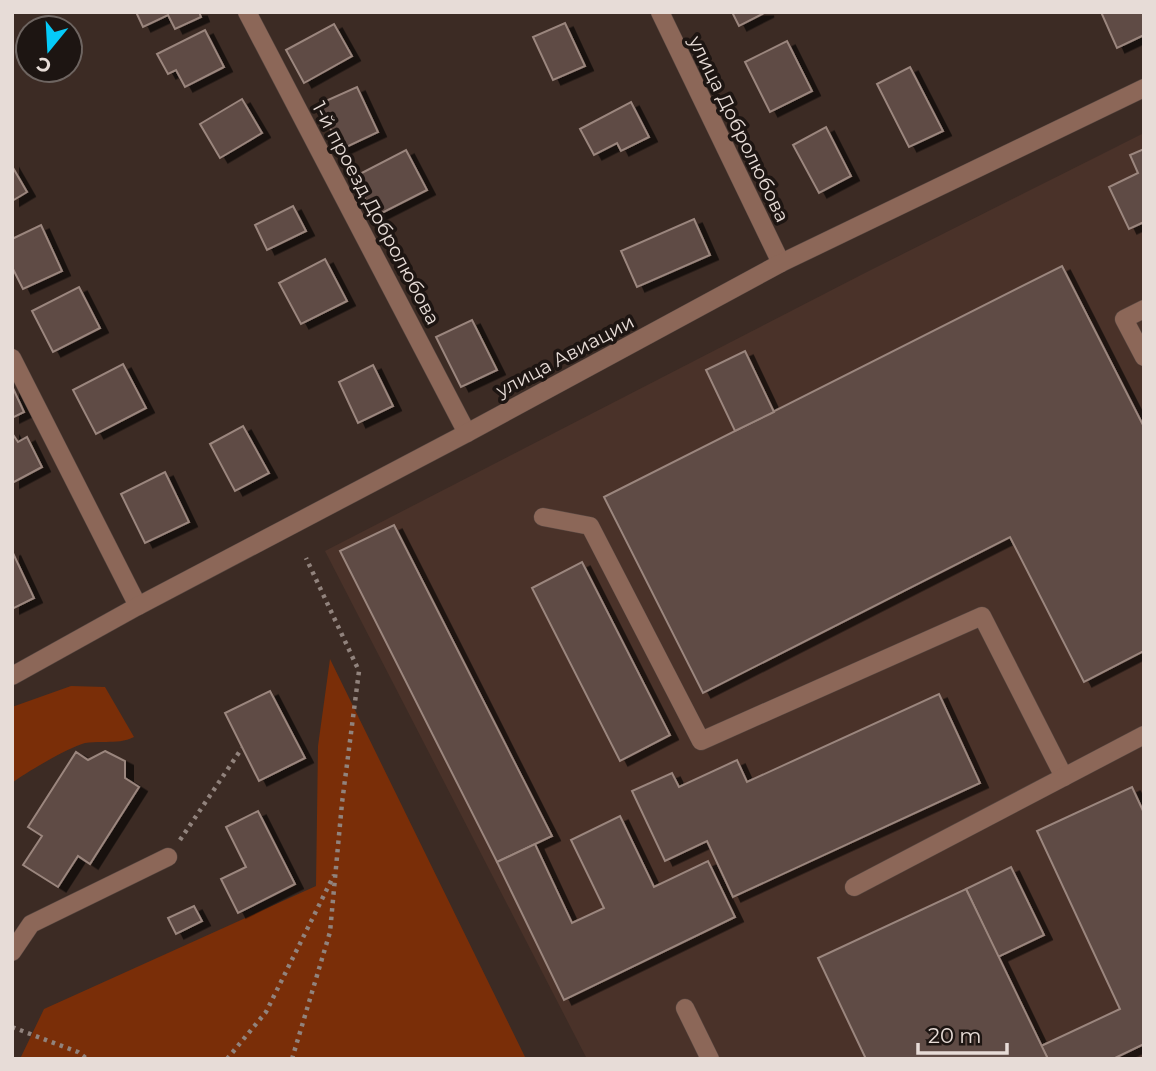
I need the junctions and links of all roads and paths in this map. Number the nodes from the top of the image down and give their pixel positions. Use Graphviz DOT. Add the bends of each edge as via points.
graph roads {
  1 [pos="247,12"];
  2 [pos="660,12"];
  3 [pos="1144,88"];
  4 [pos="781,263"];
  5 [pos="1144,309"];
  6 [pos="1144,357"];
  7 [pos="12,358"];
  8 [pos="467,433"];
  9 [pos="543,517"];
  10 [pos="306,558"];
  11 [pos="138,606"];
  12 [pos="12,676"];
  13 [pos="1144,735"];
  14 [pos="242,748"];
  15 [pos="1064,777"];
  16 [pos="169,857"];
  17 [pos="336,872"];
  18 [pos="853,887"];
  19 [pos="12,952"];
  20 [pos="685,1008"];
  21 [pos="12,1027"];
  22 [pos="87,1059"];
  23 [pos="228,1059"];
  24 [pos="292,1059"];
  25 [pos="709,1059"];
  1 -- 8 [label="street, 1-й проезд Добролюбова"];
  2 -- 4 [label="street, улица Добролюбова"];
  3 -- 4 [label="street, улица Авиации"];
  4 -- 8 [label="street, улица Авиации"];
  5 -- 6 [label="street" via="1124,319"];
  7 -- 11 [label="street"];
  8 -- 11 [label="street, улица Авиации"];
  9 -- 15 [label="street" via="590,526 701,741 982,616"];
  10 -- 17 [label="path" via="359,671"];
  11 -- 12 [label="street, улица Авиации"];
  13 -- 15 [label="street"];
  14 -- 16 [label="path"];
  15 -- 18 [label="street"];
  16 -- 19 [label="street" via="31,924"];
  17 -- 23 [label="path" via="266,1012"];
  17 -- 24 [label="path" via="330,932"];
  20 -- 25 [label="street"];
  21 -- 22 [label="path"];
}
